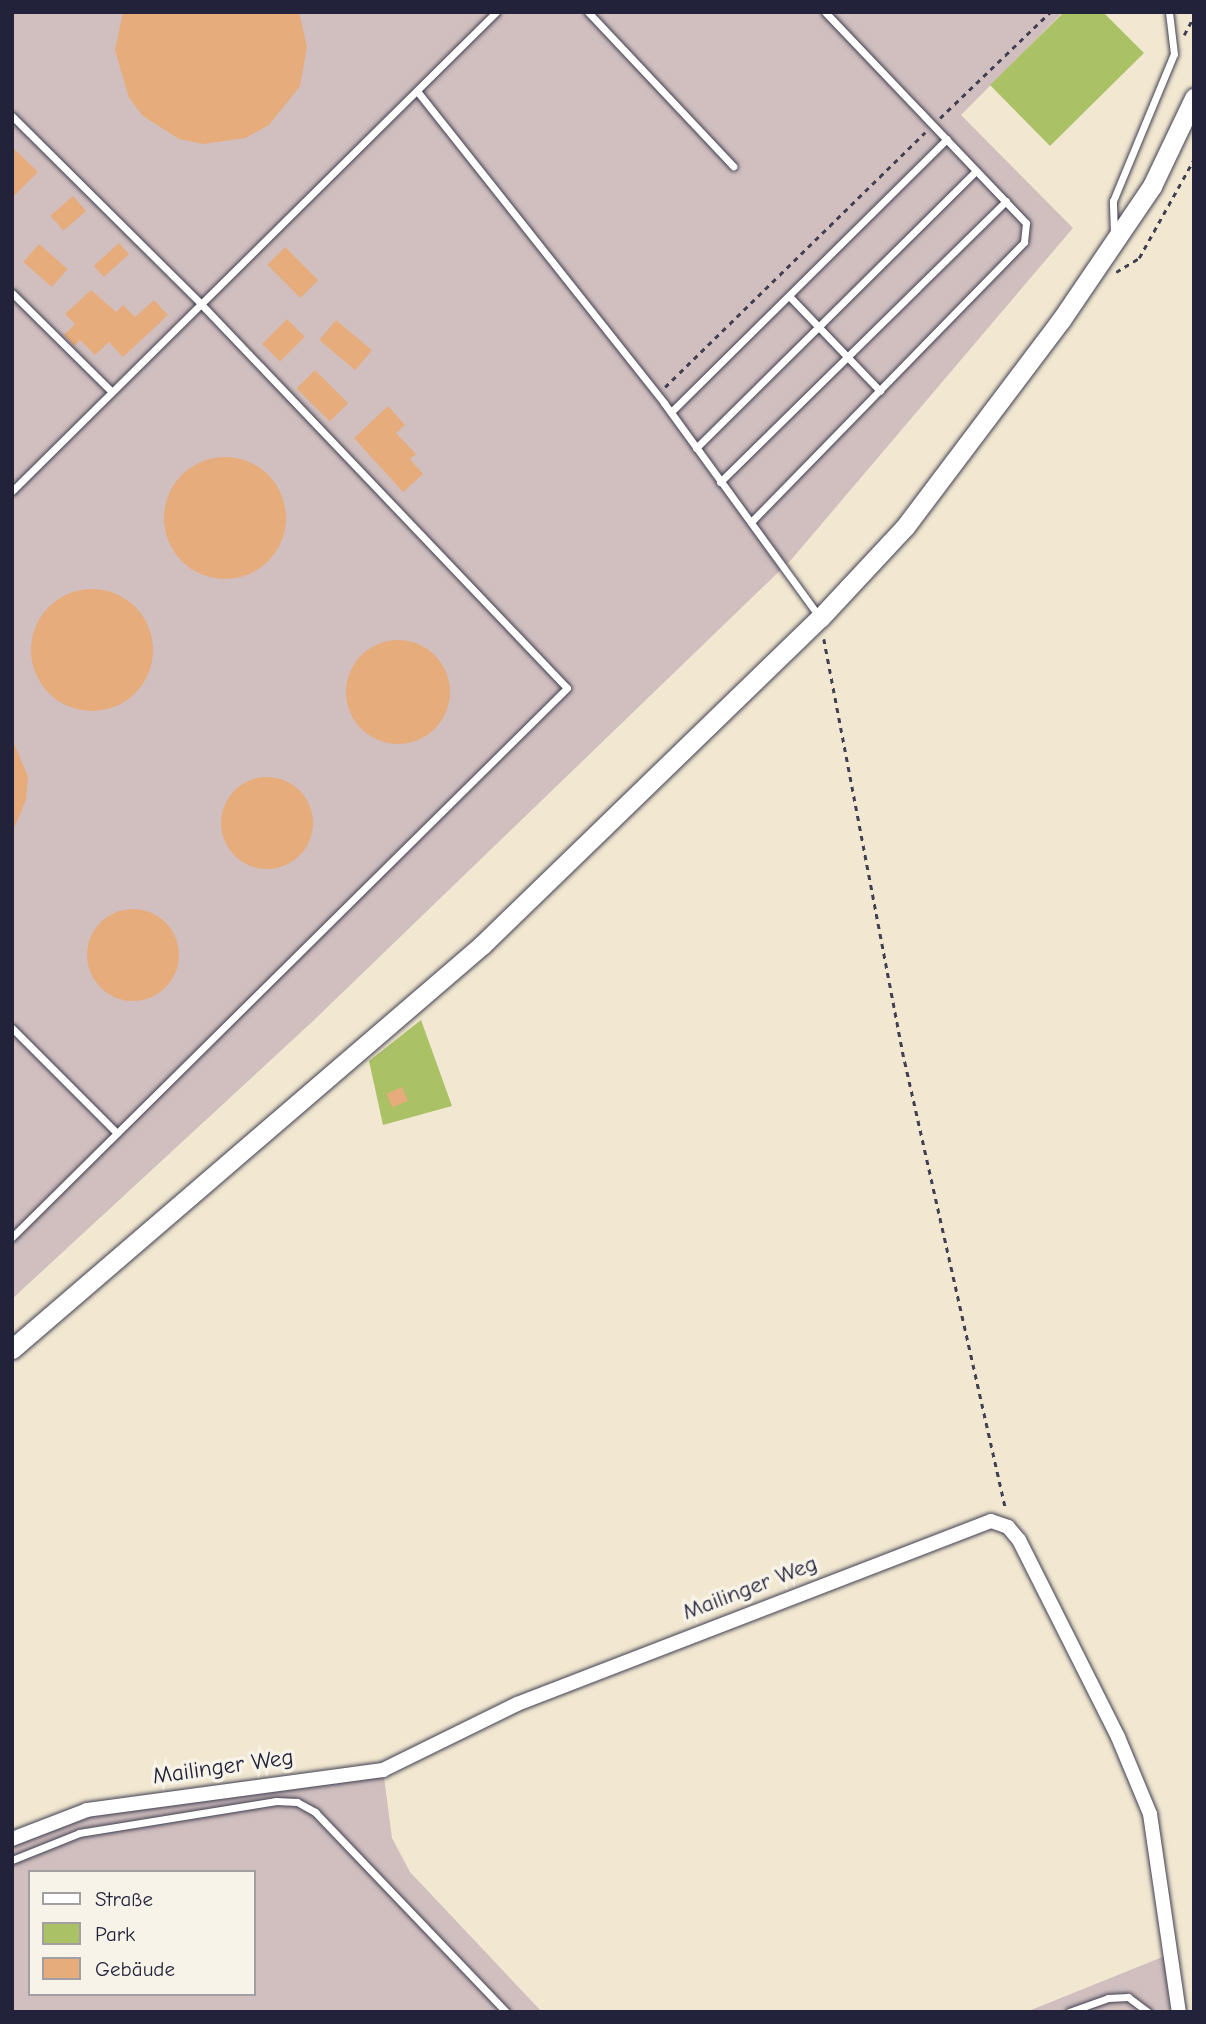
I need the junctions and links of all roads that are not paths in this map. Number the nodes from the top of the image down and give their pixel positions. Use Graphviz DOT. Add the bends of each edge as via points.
graph roads {
  1 [pos="496,12"];
  2 [pos="588,12"];
  3 [pos="825,12"];
  4 [pos="1169,12"];
  5 [pos="417,91"];
  6 [pos="1194,98"];
  7 [pos="12,116"];
  8 [pos="947,139"];
  9 [pos="733,166"];
  10 [pos="976,171"];
  11 [pos="1006,201"];
  12 [pos="1119,236"];
  13 [pos="12,293"];
  14 [pos="790,297"];
  15 [pos="201,304"];
  16 [pos="819,327"];
  17 [pos="847,356"];
  18 [pos="111,391"];
  19 [pos="880,391"];
  20 [pos="671,412"];
  21 [pos="696,448"];
  22 [pos="720,482"];
  23 [pos="12,491"];
  24 [pos="751,522"];
  25 [pos="820,618"];
  26 [pos="12,1028"];
  27 [pos="117,1133"];
  28 [pos="12,1237"];
  29 [pos="12,1349"];
  30 [pos="12,1839"];
  31 [pos="12,1860"];
  32 [pos="506,2012"];
  33 [pos="1069,2012"];
  34 [pos="1148,2012"];
  35 [pos="1178,2012"];
  1 -- 5 [label="lane"];
  2 -- 9 [label="lane"];
  3 -- 8 [label="lane"];
  4 -- 12 [label="lane" via="1174,54 1113,201 1111,220"];
  5 -- 15 [label="lane"];
  5 -- 20 [label="lane"];
  6 -- 12 [label="street" via="1152,186"];
  7 -- 15 [label="lane"];
  8 -- 10 [label="lane"];
  8 -- 14 [label="lane"];
  10 -- 11 [label="lane"];
  10 -- 16 [label="lane"];
  11 -- 17 [label="lane"];
  11 -- 19 [label="lane" via="1026,223 1024,242"];
  12 -- 25 [label="street" via="905,527"];
  13 -- 18 [label="lane"];
  14 -- 16 [label="lane"];
  14 -- 20 [label="lane"];
  15 -- 18 [label="lane"];
  15 -- 27 [label="lane" via="567,688"];
  16 -- 17 [label="lane"];
  16 -- 21 [label="lane"];
  17 -- 19 [label="lane"];
  17 -- 22 [label="lane"];
  18 -- 23 [label="lane"];
  19 -- 24 [label="lane"];
  20 -- 21 [label="lane"];
  21 -- 22 [label="lane"];
  22 -- 24 [label="lane"];
  24 -- 25 [label="lane"];
  25 -- 29 [label="street" via="482,945"];
  26 -- 27 [label="lane"];
  27 -- 28 [label="lane"];
  30 -- 35 [label="street, Mailinger Weg" via="87,1810 383,1770 517,1704 990,1521 1008,1527 1019,1540 1118,1737 1150,1814"];
  31 -- 32 [label="lane" via="79,1833 276,1801 297,1802 315,1812"];
  33 -- 34 [label="lane" via="1108,1998 1128,1997"];
}
